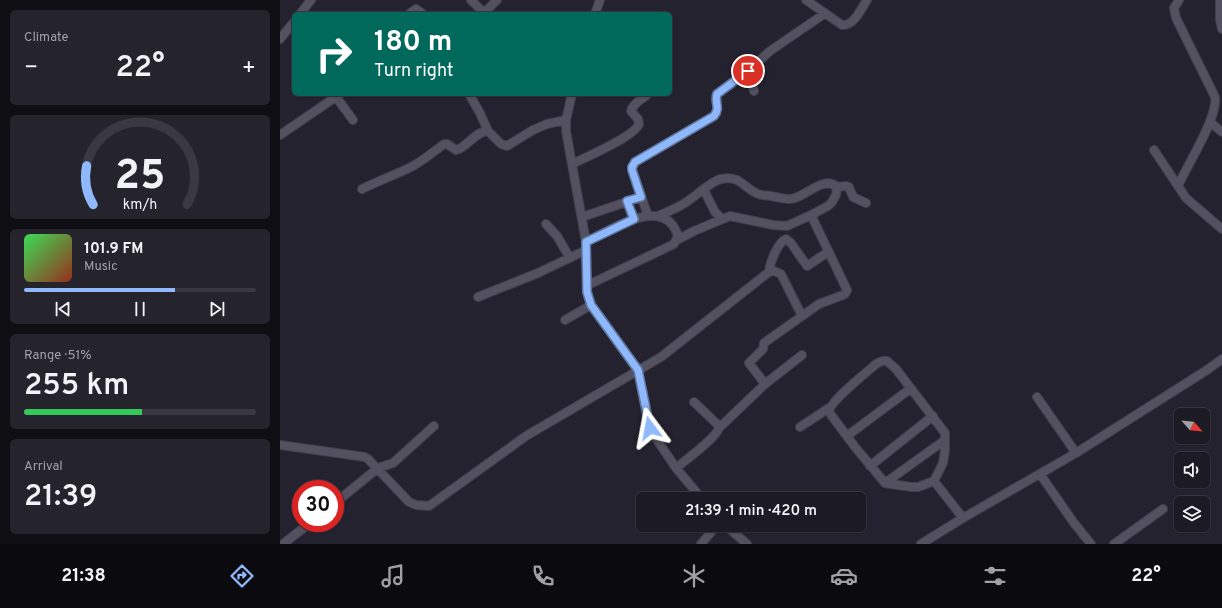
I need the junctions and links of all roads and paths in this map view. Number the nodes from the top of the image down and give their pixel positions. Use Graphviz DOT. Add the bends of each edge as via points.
graph roads {
  1 [pos="310,0"];
  2 [pos="471,0"];
  3 [pos="497,0"];
  4 [pos="600,0"];
  5 [pos="806,0"];
  6 [pos="867,0"];
  7 [pos="1179,0"];
  8 [pos="1220,0"];
  9 [pos="817,3"];
  10 [pos="301,12"];
  11 [pos="412,12"];
  12 [pos="420,12"];
  13 [pos="483,12"];
  14 [pos="485,12"];
  15 [pos="596,12"];
  16 [pos="824,14"];
  17 [pos="292,24"];
  18 [pos="1222,29"];
  19 [pos="280,39"];
  20 [pos="748,71"];
  21 [pos="754,91"];
  22 [pos="1222,95"];
  23 [pos="337,96"];
  24 [pos="339,96"];
  25 [pos="470,96"];
  26 [pos="572,96"];
  27 [pos="646,96"];
  28 [pos="1216,103"];
  29 [pos="353,120"];
  30 [pos="566,120"];
  31 [pos="1210,122"];
  32 [pos="1220,127"];
  33 [pos="488,130"];
  34 [pos="280,135"];
  35 [pos="1154,150"];
  36 [pos="572,164"];
  37 [pos="1178,186"];
  38 [pos="837,187"];
  39 [pos="362,189"];
  40 [pos="704,190"];
  41 [pos="641,197"];
  42 [pos="627,201"];
  43 [pos="866,203"];
  44 [pos="811,215"];
  45 [pos="648,216"];
  46 [pos="658,216"];
  47 [pos="582,217"];
  48 [pos="634,219"];
  49 [pos="722,219"];
  50 [pos="546,224"];
  51 [pos="1222,229"];
  52 [pos="677,240"];
  53 [pos="586,242"];
  54 [pos="586,250"];
  55 [pos="828,252"];
  56 [pos="570,258"];
  57 [pos="769,272"];
  58 [pos="588,285"];
  59 [pos="478,297"];
  60 [pos="591,305"];
  61 [pos="802,316"];
  62 [pos="565,320"];
  63 [pos="802,355"];
  64 [pos="1222,359"];
  65 [pos="638,370"];
  66 [pos="765,384"];
  67 [pos="910,389"];
  68 [pos="1037,397"];
  69 [pos="694,402"];
  70 [pos="829,408"];
  71 [pos="932,416"];
  72 [pos="434,426"];
  73 [pos="800,427"];
  74 [pos="719,428"];
  75 [pos="847,436"];
  76 [pos="945,440"];
  77 [pos="280,445"];
  78 [pos="1076,453"];
  79 [pos="870,466"];
  80 [pos="378,468"];
  81 [pos="676,468"];
  82 [pos="1040,474"];
  83 [pos="934,481"];
  84 [pos="885,483"];
  85 [pos="696,492"];
  86 [pos="344,495"];
  87 [pos="1163,508"];
  88 [pos="963,518"];
  89 [pos="298,532"];
  90 [pos="711,532"];
  91 [pos="733,532"];
  92 [pos="283,544"];
  93 [pos="701,544"];
  94 [pos="747,544"];
  95 [pos="921,544"];
  96 [pos="1092,544"];
  97 [pos="1114,544"];
  1 -- 10 [label="street"];
  2 -- 13 [label="street"];
  3 -- 14 [label="street"];
  4 -- 15 [label="street"];
  5 -- 9 [label="street"];
  6 -- 16 [label="street" via="852,22 847,25 842,25"];
  7 -- 28 [label="street" via="1174,8 1176,18"];
  8 -- 18 [label="street"];
  9 -- 16 [label="street"];
  11 -- 12 [label="street" via="416,9"];
  16 -- 20 [label="street" via="770,51"];
  17 -- 19 [label="street"];
  20 -- 21 [label="street"];
  20 -- 41 [label="street" via="717,94 718,106 714,116 635,162 632,170"];
  22 -- 28 [label="street"];
  23 -- 34 [label="street"];
  24 -- 29 [label="street"];
  25 -- 33 [label="street"];
  26 -- 30 [label="street"];
  27 -- 36 [label="street" via="631,110 639,124 635,130"];
  28 -- 31 [label="street"];
  30 -- 33 [label="street" via="533,130 507,146 501,144"];
  30 -- 36 [label="street"];
  31 -- 32 [label="street"];
  31 -- 37 [label="street"];
  33 -- 39 [label="street" via="480,132 456,150 444,144 411,167"];
  35 -- 37 [label="street"];
  36 -- 47 [label="street"];
  37 -- 51 [label="street" via="1186,198"];
  38 -- 40 [label="street" via="826,184 816,186 789,199 757,194 741,182 728,178 714,182"];
  38 -- 43 [label="street" via="849,187 853,196"];
  38 -- 44 [label="street" via="832,202"];
  40 -- 46 [label="street"];
  40 -- 49 [label="street" via="715,212"];
  41 -- 42 [label="street"];
  41 -- 45 [label="street"];
  42 -- 47 [label="street"];
  42 -- 48 [label="street"];
  44 -- 49 [label="street" via="787,226 734,216"];
  44 -- 55 [label="street"];
  45 -- 46 [label="street"];
  45 -- 48 [label="street"];
  46 -- 52 [label="street" via="673,224"];
  47 -- 53 [label="street"];
  48 -- 53 [label="street"];
  49 -- 52 [label="street"];
  50 -- 56 [label="street" via="557,236"];
  52 -- 58 [label="street" via="674,244"];
  53 -- 54 [label="street"];
  54 -- 56 [label="street"];
  54 -- 58 [label="street"];
  55 -- 57 [label="street" via="807,266 792,243 786,239 780,244"];
  55 -- 61 [label="street" via="847,290 845,294 819,304"];
  56 -- 59 [label="street"];
  57 -- 61 [label="street" via="781,274"];
  57 -- 65 [label="street" via="661,357"];
  58 -- 60 [label="street" via="587,292"];
  60 -- 62 [label="street"];
  60 -- 65 [label="street"];
  61 -- 66 [label="street" via="766,340 764,348 749,362"];
  63 -- 66 [label="street"];
  64 -- 78 [label="street"];
  65 -- 80 [label="street" via="526,436 429,506 409,502"];
  65 -- 81 [label="street" via="650,428"];
  66 -- 74 [label="street"];
  67 -- 70 [label="street" via="896,369 887,361 882,361"];
  67 -- 71 [label="street"];
  67 -- 75 [label="street"];
  68 -- 78 [label="street"];
  69 -- 74 [label="street"];
  70 -- 73 [label="street"];
  70 -- 75 [label="street" via="829,412"];
  71 -- 76 [label="street" via="945,433"];
  71 -- 79 [label="street"];
  72 -- 80 [label="street" via="393,463"];
  74 -- 81 [label="street" via="717,434"];
  75 -- 79 [label="street"];
  76 -- 83 [label="street" via="942,463"];
  76 -- 84 [label="street"];
  77 -- 80 [label="street" via="361,456"];
  78 -- 82 [label="street"];
  79 -- 84 [label="street"];
  80 -- 86 [label="street"];
  81 -- 85 [label="street"];
  82 -- 88 [label="street"];
  82 -- 96 [label="street"];
  83 -- 84 [label="street" via="918,487"];
  83 -- 88 [label="street"];
  87 -- 97 [label="street"];
  88 -- 95 [label="street"];
  89 -- 92 [label="street"];
  90 -- 93 [label="street"];
  91 -- 94 [label="street"];
}
